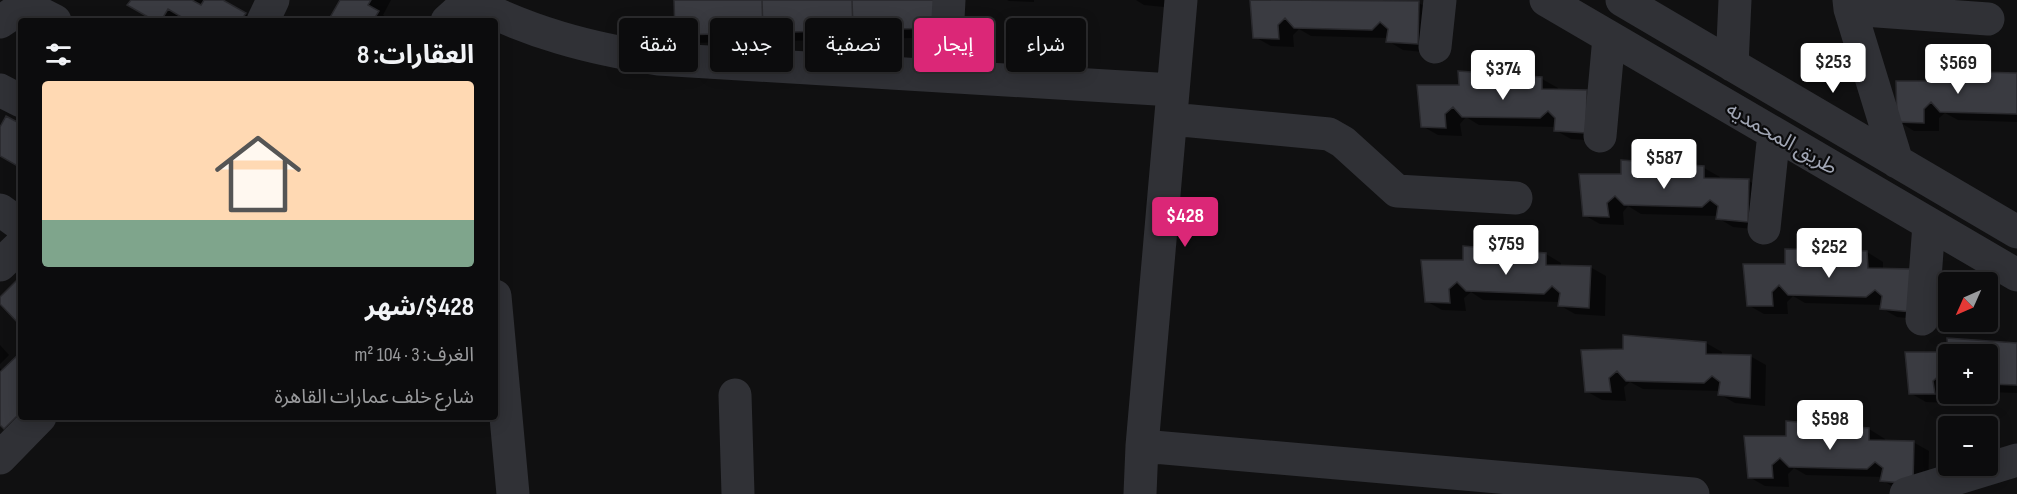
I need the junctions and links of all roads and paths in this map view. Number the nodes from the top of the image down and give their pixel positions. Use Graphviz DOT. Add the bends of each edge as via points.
graph roads {
  1 [pos="273,0"];
  2 [pos="949,0"];
  3 [pos="1181,0"];
  4 [pos="1440,0"];
  5 [pos="1546,0"];
  6 [pos="1735,0"];
  7 [pos="1633,3"];
  8 [pos="1850,5"];
  9 [pos="20,9"];
  10 [pos="463,11"];
  11 [pos="522,11"];
  12 [pos="46,18"];
  13 [pos="264,18"];
  14 [pos="1988,19"];
  15 [pos="1609,37"];
  16 [pos="1436,46"];
  17 [pos="1732,65"];
  18 [pos="945,76"];
  19 [pos="0,90"];
  20 [pos="18,99"];
  21 [pos="1172,105"];
  22 [pos="1774,133"];
  23 [pos="1600,136"];
  24 [pos="1897,162"];
  25 [pos="1516,198"];
  26 [pos="0,210"];
  27 [pos="18,223"];
  28 [pos="1929,224"];
  29 [pos="1764,228"];
  30 [pos="2017,232"];
  31 [pos="18,248"];
  32 [pos="0,264"];
  33 [pos="2017,275"];
  34 [pos="1922,319"];
  35 [pos="498,329"];
  36 [pos="735,395"];
  37 [pos="37,420"];
  38 [pos="1142,446"];
  39 [pos="0,458"];
  40 [pos="2017,460"];
  41 [pos="513,494"];
  42 [pos="738,494"];
  43 [pos="1140,494"];
  44 [pos="1693,494"];
  45 [pos="1906,494"];
  1 -- 13 [label="street"];
  2 -- 18 [label="street"];
  3 -- 21 [label="street"];
  4 -- 16 [label="street"];
  5 -- 15 [label="street, طريق المحمديه"];
  6 -- 17 [label="street"];
  7 -- 17 [label="street, طريق المحمديه"];
  8 -- 14 [label="street"];
  8 -- 24 [label="street"];
  9 -- 12 [label="street"];
  10 -- 11 [label="street"];
  11 -- 18 [label="street" via="570,42 658,59"];
  15 -- 22 [label="street, طريق المحمديه"];
  15 -- 23 [label="street"];
  17 -- 24 [label="street, طريق المحمديه"];
  18 -- 21 [label="street"];
  19 -- 20 [label="street"];
  21 -- 25 [label="street" via="1329,134 1397,191"];
  21 -- 38 [label="street"];
  22 -- 28 [label="street, طريق المحمديه"];
  22 -- 29 [label="street"];
  24 -- 30 [label="street, طريق المحمديه"];
  26 -- 27 [label="street"];
  28 -- 33 [label="street, طريق المحمديه"];
  28 -- 34 [label="street"];
  31 -- 32 [label="street"];
  35 -- 41 [label="street"];
  36 -- 42 [label="street"];
  37 -- 39 [label="street"];
  38 -- 43 [label="street"];
  38 -- 44 [label="street"];
  40 -- 45 [label="street"];
}
